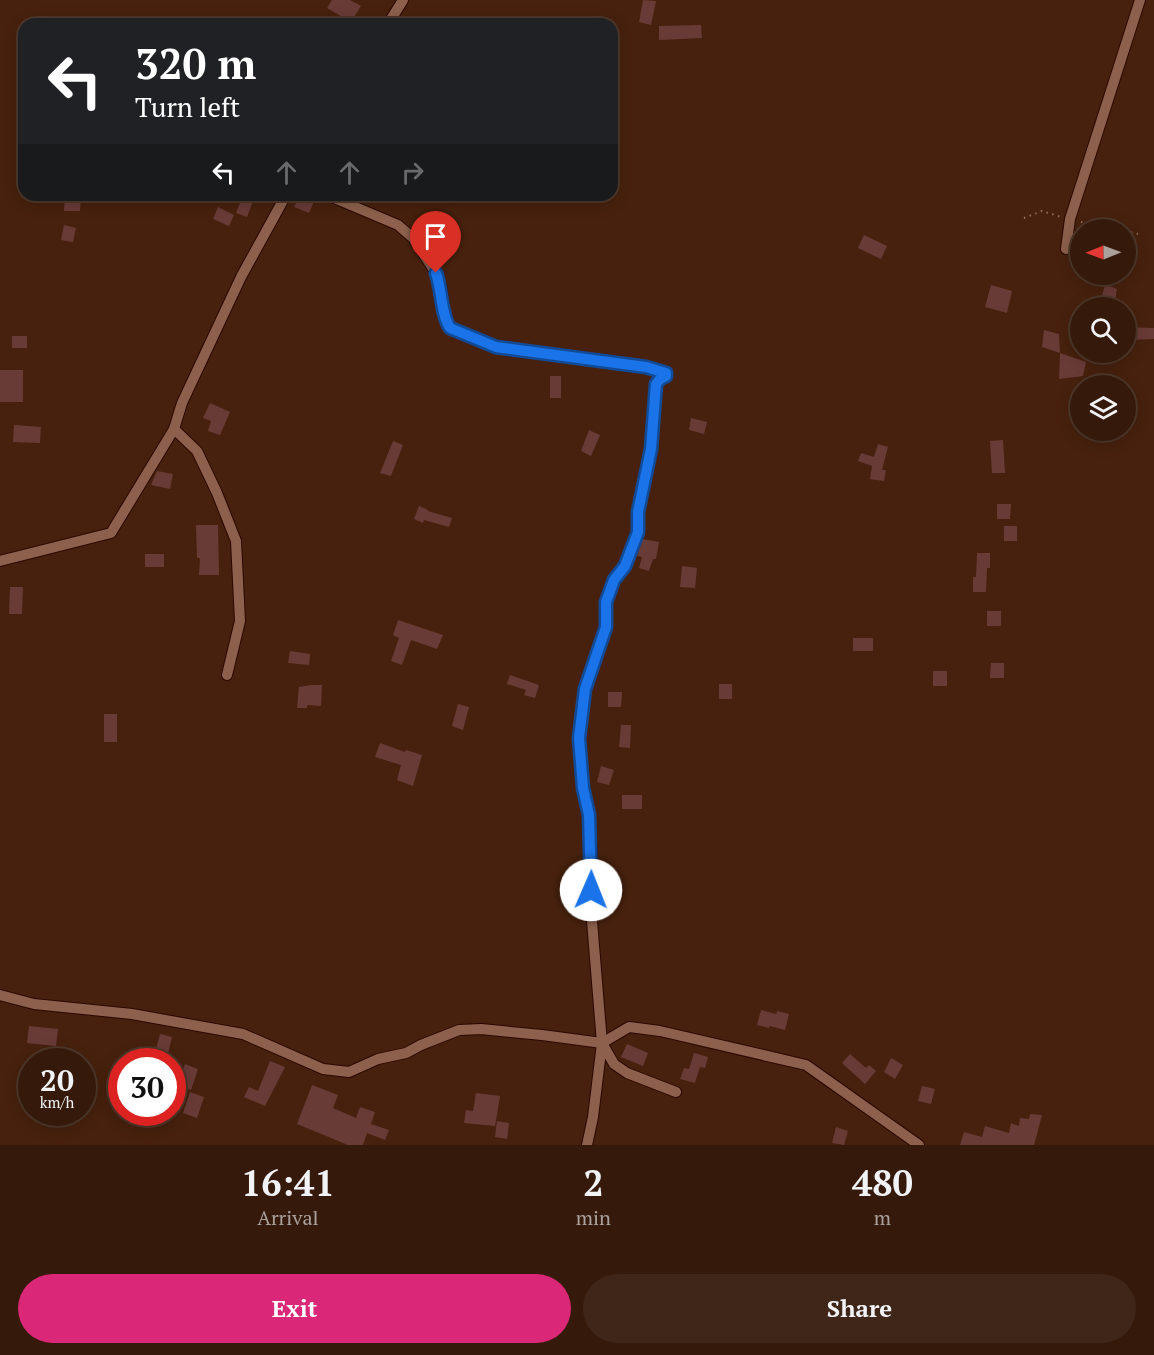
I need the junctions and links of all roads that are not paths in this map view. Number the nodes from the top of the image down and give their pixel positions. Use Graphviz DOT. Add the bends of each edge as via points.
graph roads {
  1 [pos="403,0"];
  2 [pos="1140,0"];
  3 [pos="392,18"];
  4 [pos="282,201"];
  5 [pos="341,201"];
  6 [pos="1066,249"];
  7 [pos="174,429"];
  8 [pos="0,561"];
  9 [pos="227,675"];
  10 [pos="0,995"];
  11 [pos="602,1043"];
  12 [pos="676,1092"];
  13 [pos="587,1145"];
  14 [pos="919,1145"];
  1 -- 3 [label="street"];
  2 -- 6 [label="street" via="1070,219"];
  4 -- 7 [label="street" via="241,277 182,403"];
  5 -- 11 [label="street" via="398,225 413,238 436,273 450,328 496,347 666,373 656,384 638,532 606,602 606,627 585,689 579,738 592,851 591,909"];
  7 -- 8 [label="street" via="111,533"];
  7 -- 9 [label="street" via="197,451 236,541 240,621"];
  10 -- 11 [label="street" via="34,1004 132,1014 243,1034 323,1069 349,1072 459,1030"];
  11 -- 12 [label="street" via="614,1064 627,1073"];
  11 -- 13 [label="street"];
  11 -- 14 [label="street" via="629,1028 660,1031 806,1065"];
}
